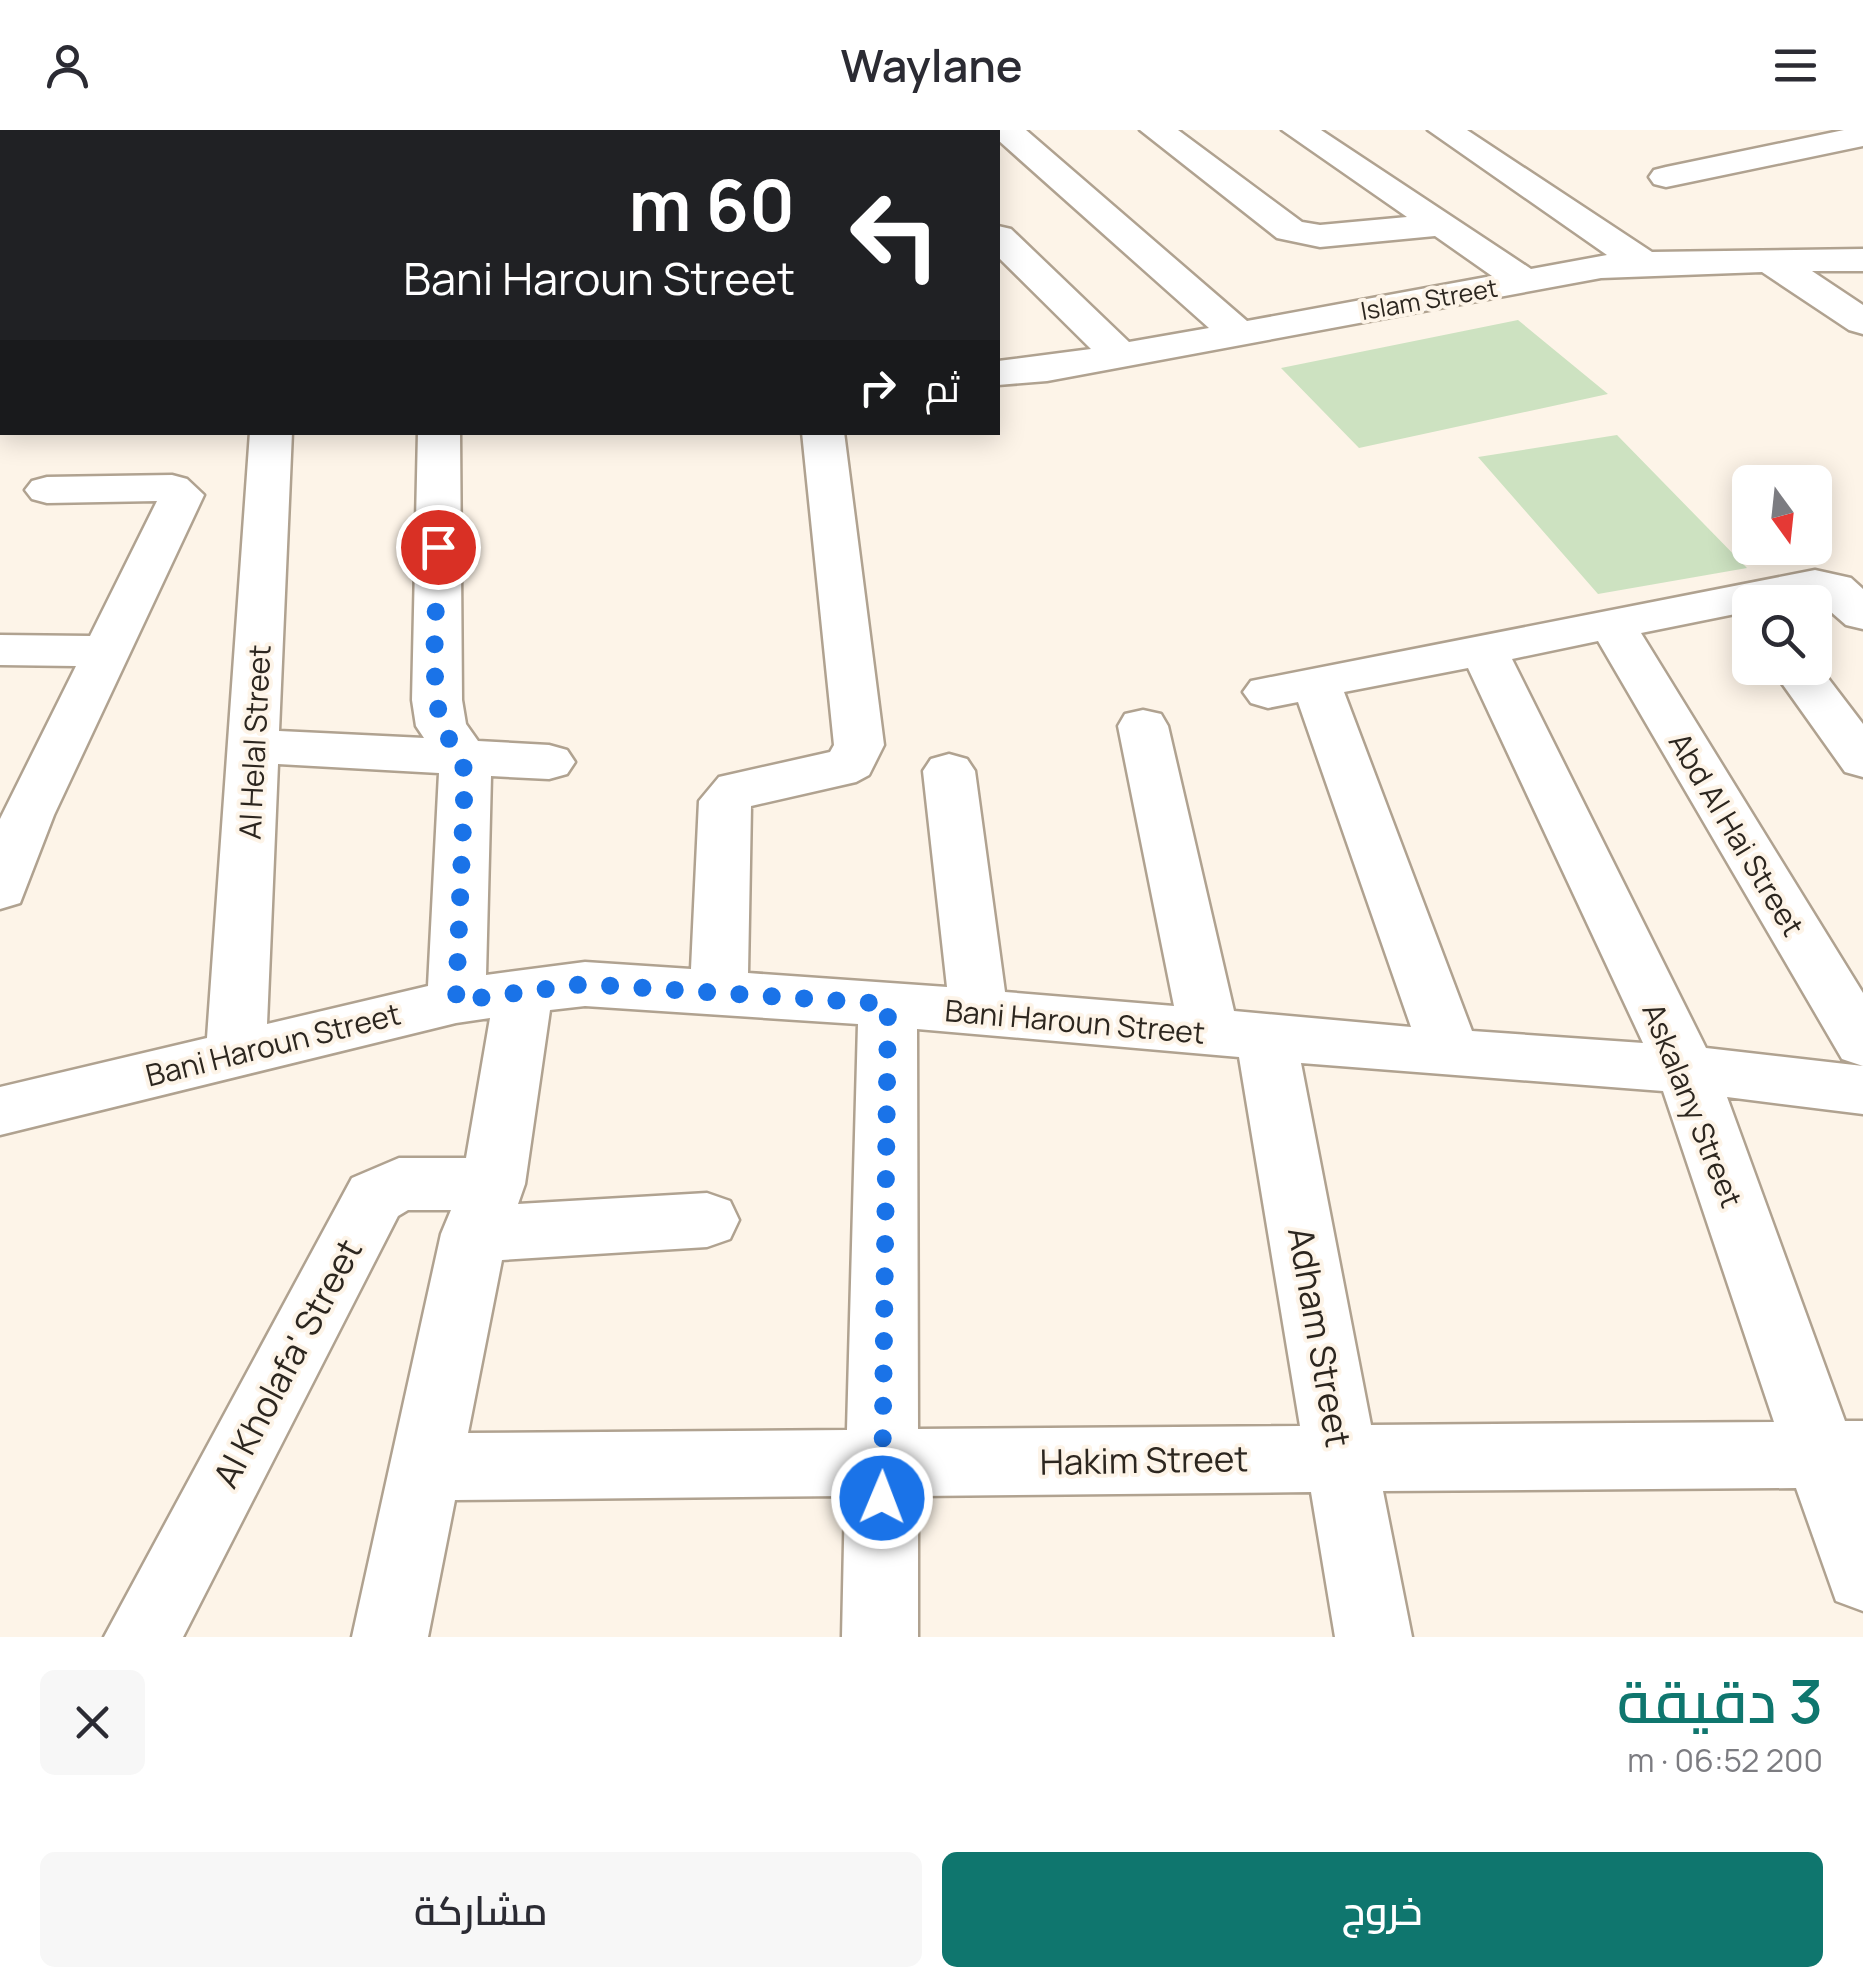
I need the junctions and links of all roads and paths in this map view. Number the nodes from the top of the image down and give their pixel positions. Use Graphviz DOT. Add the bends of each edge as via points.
graph roads {
  1 [pos="1006,130"];
  2 [pos="1157,130"];
  3 [pos="1300,130"];
  4 [pos="1444,130"];
  5 [pos="1863,136"];
  6 [pos="1666,178"];
  7 [pos="1442,224"];
  8 [pos="1000,239"];
  9 [pos="1863,260"];
  10 [pos="1771,261"];
  11 [pos="1643,263"];
  12 [pos="1524,281"];
  13 [pos="1863,322"];
  14 [pos="1239,334"];
  15 [pos="1120,356"];
  16 [pos="1000,373"];
  17 [pos="271,435"];
  18 [pos="439,435"];
  19 [pos="823,435"];
  20 [pos="47,490"];
  21 [pos="1832,587"];
  22 [pos="1732,605"];
  23 [pos="1863,615"];
  24 [pos="1612,625"];
  25 [pos="0,650"];
  26 [pos="106,650"];
  27 [pos="1484,651"];
  28 [pos="1808,685"];
  29 [pos="1143,726"];
  30 [pos="254,746"];
  31 [pos="461,755"];
  32 [pos="1863,760"];
  33 [pos="549,762"];
  34 [pos="949,771"];
  35 [pos="0,889"];
  36 [pos="524,990"];
  37 [pos="719,991"];
  38 [pos="456,1001"];
  39 [pos="888,1004"];
  40 [pos="980,1014"];
  41 [pos="1238,1035"];
  42 [pos="1863,1044"];
  43 [pos="236,1052"];
  44 [pos="1450,1054"];
  45 [pos="1686,1069"];
  46 [pos="1863,1090"];
  47 [pos="0,1111"];
  48 [pos="483,1209"];
  49 [pos="707,1220"];
  50 [pos="1842,1454"];
  51 [pos="1341,1458"];
  52 [pos="882,1463"];
  53 [pos="426,1468"];
  54 [pos="1863,1576"];
  55 [pos="142,1637"];
  56 [pos="390,1637"];
  57 [pos="880,1637"];
  58 [pos="1373,1637"];
  1 -- 14 [label="street"];
  2 -- 7 [label="street" via="1302,234"];
  3 -- 7 [label="street"];
  4 -- 11 [label="street"];
  5 -- 6 [label="street"];
  7 -- 12 [label="street"];
  8 -- 15 [label="street"];
  9 -- 10 [label="street, Islam Street"];
  10 -- 11 [label="street, Islam Street"];
  10 -- 13 [label="street"];
  11 -- 12 [label="street, Islam Street"];
  12 -- 14 [label="street, Islam Street"];
  14 -- 15 [label="street, Islam Street"];
  15 -- 16 [label="street, Islam Street"];
  17 -- 30 [label="street, Al Helal Street"];
  18 -- 31 [label="street" via="437,700 441,726"];
  19 -- 37 [label="street" via="859,745 838,770 736,790 725,801"];
  20 -- 26 [label="street" via="172,488 182,496"];
  21 -- 23 [label="street"];
  22 -- 24 [label="street"];
  24 -- 27 [label="street"];
  24 -- 42 [label="street, Abd Al Hai Street"];
  25 -- 26 [label="street"];
  26 -- 35 [label="street"];
  27 -- 44 [label="street" via="1292,687"];
  27 -- 45 [label="street, Askalany Street"];
  28 -- 32 [label="street"];
  29 -- 41 [label="street, Adham Street"];
  30 -- 31 [label="street"];
  30 -- 43 [label="street, Al Helal Street"];
  31 -- 33 [label="street"];
  31 -- 38 [label="street"];
  34 -- 40 [label="street"];
  36 -- 37 [label="street, Bani Haroun Street" via="584,984"];
  36 -- 38 [label="street, Bani Haroun Street"];
  36 -- 48 [label="street"];
  37 -- 39 [label="street, Bani Haroun Street"];
  38 -- 43 [label="street, Bani Haroun Street"];
  39 -- 40 [label="street, Bani Haroun Street"];
  39 -- 52 [label="street"];
  40 -- 41 [label="street, Bani Haroun Street"];
  41 -- 44 [label="street, Bani Haroun Street"];
  41 -- 51 [label="street, Adham Street"];
  43 -- 47 [label="street, Bani Haroun Street"];
  44 -- 45 [label="street, Bani Haroun Street"];
  45 -- 46 [label="street, Bani Haroun Street"];
  45 -- 50 [label="street, Askalany Street"];
  48 -- 49 [label="street, Al Kholafa' Street"];
  48 -- 53 [label="street"];
  48 -- 55 [label="street, Al Kholafa' Street" via="399,1184 375,1198"];
  50 -- 51 [label="street, Hakim Street"];
  50 -- 54 [label="street, Askalany Street"];
  51 -- 52 [label="street, Hakim Street"];
  51 -- 58 [label="street, Adham Street"];
  52 -- 53 [label="street, Hakim Street"];
  52 -- 57 [label="street"];
  53 -- 56 [label="street"];
}
